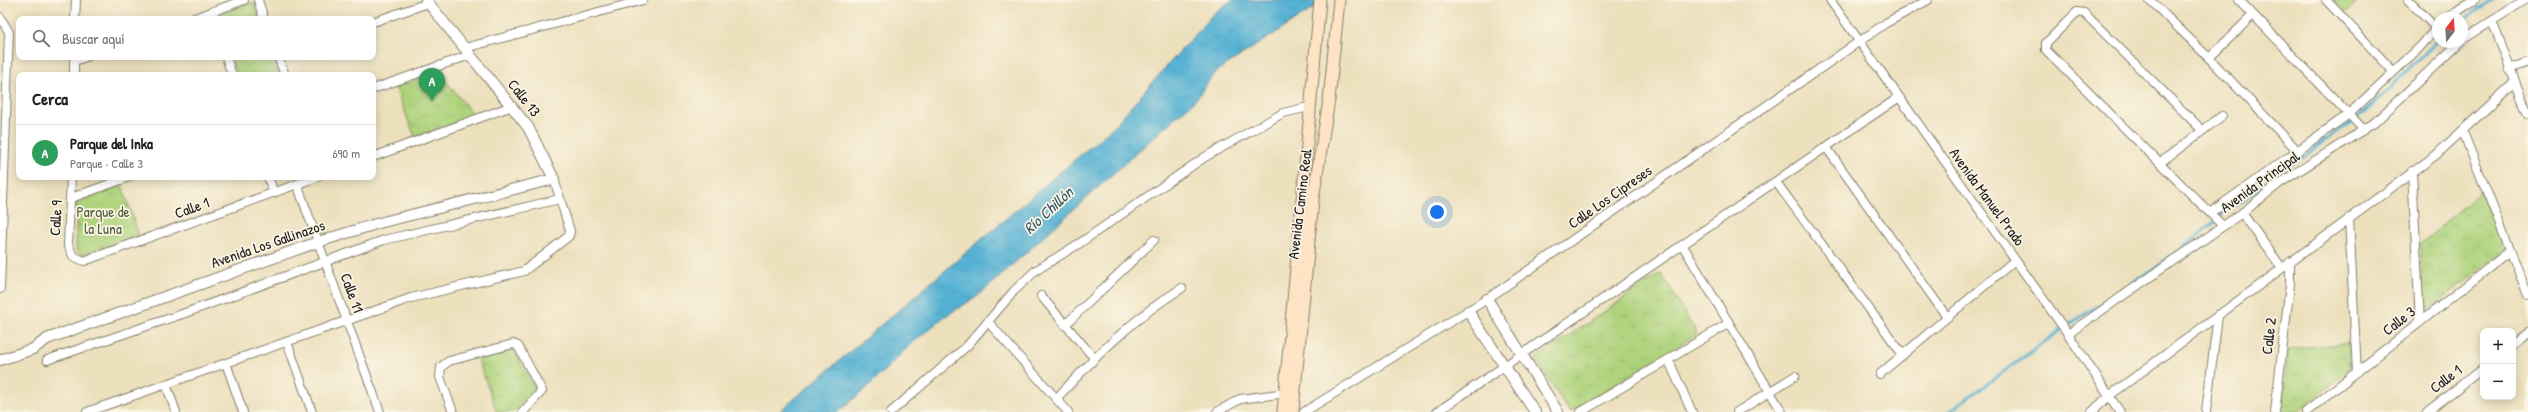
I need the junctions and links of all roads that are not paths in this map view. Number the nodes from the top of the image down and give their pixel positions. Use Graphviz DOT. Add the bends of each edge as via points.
graph roads {
  1 [pos="76,0"];
  2 [pos="244,0"];
  3 [pos="258,0"];
  4 [pos="643,0"];
  5 [pos="1320,0"];
  6 [pos="1339,0"];
  7 [pos="1830,0"];
  8 [pos="1926,0"];
  9 [pos="2150,0"];
  10 [pos="2239,0"];
  11 [pos="2326,0"];
  12 [pos="2408,0"];
  13 [pos="2475,0"];
  14 [pos="2525,0"];
  15 [pos="427,1"];
  16 [pos="2456,12"];
  17 [pos="2253,15"];
  18 [pos="75,16"];
  19 [pos="212,16"];
  20 [pos="263,16"];
  21 [pos="0,17"];
  22 [pos="376,21"];
  23 [pos="2492,21"];
  24 [pos="2432,22"];
  25 [pos="3,29"];
  26 [pos="2432,32"];
  27 [pos="2468,36"];
  28 [pos="1858,42"];
  29 [pos="2454,48"];
  30 [pos="467,52"];
  31 [pos="2209,58"];
  32 [pos="74,60"];
  33 [pos="227,60"];
  34 [pos="279,60"];
  35 [pos="2528,62"];
  36 [pos="2509,69"];
  37 [pos="2393,71"];
  38 [pos="74,72"];
  39 [pos="230,72"];
  40 [pos="284,72"];
  41 [pos="2514,83"];
  42 [pos="376,88"];
  43 [pos="1898,98"];
  44 [pos="1310,103"];
  45 [pos="512,106"];
  46 [pos="2528,115"];
  47 [pos="2222,116"];
  48 [pos="2351,116"];
  49 [pos="2361,128"];
  50 [pos="2202,130"];
  51 [pos="2463,132"];
  52 [pos="1826,147"];
  53 [pos="2298,151"];
  54 [pos="376,156"];
  55 [pos="2160,162"];
  56 [pos="2412,172"];
  57 [pos="554,179"];
  58 [pos="72,180"];
  59 [pos="121,180"];
  60 [pos="269,180"];
  61 [pos="308,180"];
  62 [pos="1776,182"];
  63 [pos="297,184"];
  64 [pos="274,193"];
  65 [pos="71,198"];
  66 [pos="560,199"];
  67 [pos="2211,212"];
  68 [pos="2242,213"];
  69 [pos="2349,218"];
  70 [pos="2222,226"];
  71 [pos="1154,240"];
  72 [pos="318,242"];
  73 [pos="1683,246"];
  74 [pos="2510,251"];
  75 [pos="76,259"];
  76 [pos="325,260"];
  77 [pos="2014,260"];
  78 [pos="2290,262"];
  79 [pos="2282,268"];
  80 [pos="1182,288"];
  81 [pos="0,289"];
  82 [pos="2528,295"];
  83 [pos="1041,296"];
  84 [pos="1487,299"];
  85 [pos="1468,311"];
  86 [pos="2218,316"];
  87 [pos="1947,317"];
  88 [pos="347,321"];
  89 [pos="2420,322"];
  90 [pos="988,323"];
  91 [pos="1730,323"];
  92 [pos="1065,325"];
  93 [pos="2528,332"];
  94 [pos="2068,334"];
  95 [pos="287,342"];
  96 [pos="2516,342"];
  97 [pos="1523,355"];
  98 [pos="1903,355"];
  99 [pos="1094,358"];
  100 [pos="0,360"];
  101 [pos="47,360"];
  102 [pos="1669,361"];
  103 [pos="226,363"];
  104 [pos="1505,365"];
  105 [pos="2480,370"];
  106 [pos="2357,372"];
  107 [pos="1880,374"];
  108 [pos="1795,376"];
  109 [pos="166,384"];
  110 [pos="1770,391"];
  111 [pos="1286,393"];
  112 [pos="2109,396"];
  113 [pos="1056,399"];
  114 [pos="107,409"];
  115 [pos="1442,410"];
  116 [pos="87,412"];
  117 [pos="176,412"];
  118 [pos="243,412"];
  119 [pos="312,412"];
  120 [pos="380,412"];
  121 [pos="453,412"];
  122 [pos="523,412"];
  123 [pos="891,412"];
  124 [pos="1068,412"];
  125 [pos="1217,412"];
  126 [pos="1283,412"];
  127 [pos="1293,412"];
  128 [pos="1304,412"];
  129 [pos="1535,412"];
  130 [pos="1558,412"];
  131 [pos="1581,412"];
  132 [pos="1692,412"];
  133 [pos="1737,412"];
  134 [pos="1782,412"];
  135 [pos="2092,412"];
  136 [pos="2120,412"];
  137 [pos="2206,412"];
  138 [pos="2275,412"];
  139 [pos="2306,412"];
  140 [pos="2427,412"];
  1 -- 18 [label="street"];
  2 -- 19 [label="street"];
  3 -- 20 [label="street"];
  4 -- 30 [label="street"];
  5 -- 44 [label="main road, Avenida Camino Real"];
  6 -- 127 [label="main road, Avenida Camino Real" via="1329,100 1313,199"];
  7 -- 28 [label="street, Avenida Manuel Prado"];
  8 -- 28 [label="street, Calle Los Cipreses"];
  9 -- 31 [label="street"];
  10 -- 17 [label="street"];
  11 -- 37 [label="street"];
  12 -- 24 [label="street"];
  13 -- 16 [label="street"];
  14 -- 23 [label="street, Avenida Principal"];
  15 -- 22 [label="street"];
  15 -- 30 [label="street, Calle 13"];
  17 -- 31 [label="street"];
  17 -- 48 [label="street"];
  21 -- 25 [label="street"];
  23 -- 27 [label="street, Avenida Principal"];
  23 -- 36 [label="street"];
  25 -- 81 [label="street" via="9,32"];
  26 -- 37 [label="street, Avenida Principal"];
  28 -- 43 [label="street, Avenida Manuel Prado"];
  28 -- 84 [label="street, Calle Los Cipreses"];
  29 -- 49 [label="street, Avenida Principal" via="2383,116"];
  30 -- 42 [label="street"];
  30 -- 45 [label="street, Calle 13"];
  31 -- 53 [label="street"];
  32 -- 38 [label="street"];
  33 -- 39 [label="street"];
  34 -- 40 [label="street"];
  35 -- 36 [label="street"];
  36 -- 41 [label="street"];
  37 -- 48 [label="street, Avenida Principal"];
  41 -- 46 [label="street"];
  41 -- 51 [label="street"];
  43 -- 52 [label="street"];
  43 -- 77 [label="street, Avenida Manuel Prado"];
  44 -- 90 [label="street" via="1276,117 1174,176 1080,243 1035,271 1014,291"];
  44 -- 111 [label="main road, Avenida Camino Real"];
  45 -- 54 [label="street"];
  45 -- 57 [label="street, Calle 13" via="528,127"];
  47 -- 50 [label="street"];
  48 -- 49 [label="street"];
  48 -- 53 [label="street, Avenida Principal"];
  49 -- 68 [label="street, Avenida Principal"];
  50 -- 55 [label="street"];
  50 -- 55 [label="street" via="2084,13 2078,12 2046,42 2046,50"];
  51 -- 56 [label="street"];
  51 -- 74 [label="street"];
  52 -- 62 [label="street"];
  52 -- 87 [label="street"];
  53 -- 67 [label="street, Avenida Principal"];
  55 -- 67 [label="street"];
  56 -- 69 [label="street"];
  56 -- 89 [label="street"];
  57 -- 66 [label="street, Calle 13"];
  57 -- 72 [label="street, Avenida Los Gallinazos" via="380,223"];
  58 -- 65 [label="street, Calle 9"];
  59 -- 65 [label="street"];
  60 -- 64 [label="street"];
  61 -- 63 [label="street, Calle 1"];
  62 -- 73 [label="street"];
  62 -- 98 [label="street"];
  63 -- 64 [label="street, Calle 1"];
  63 -- 72 [label="street, Calle 11"];
  64 -- 75 [label="street, Calle 1" via="84,261"];
  65 -- 75 [label="street, Calle 9" via="68,245"];
  66 -- 76 [label="street" via="415,232"];
  66 -- 88 [label="street, Calle 13" via="570,231 565,241 524,270 411,298"];
  67 -- 70 [label="street"];
  68 -- 70 [label="street, Avenida Principal"];
  68 -- 79 [label="street"];
  69 -- 78 [label="street"];
  69 -- 106 [label="street"];
  70 -- 94 [label="street, Avenida Principal"];
  71 -- 92 [label="street"];
  72 -- 76 [label="street, Calle 11"];
  72 -- 100 [label="street, Avenida Los Gallinazos" via="47,339 33,349"];
  73 -- 91 [label="street"];
  73 -- 97 [label="street"];
  74 -- 82 [label="street"];
  74 -- 89 [label="street, Calle 3"];
  76 -- 88 [label="street, Calle 11"];
  76 -- 101 [label="street" via="188,312"];
  77 -- 87 [label="street"];
  77 -- 94 [label="street, Avenida Manuel Prado"];
  78 -- 79 [label="street"];
  78 -- 138 [label="street, Calle 2" via="2290,284"];
  79 -- 86 [label="street"];
  80 -- 99 [label="street" via="1152,306"];
  83 -- 92 [label="street"];
  84 -- 85 [label="street, Calle Los Cipreses"];
  84 -- 97 [label="street"];
  85 -- 104 [label="street"];
  85 -- 128 [label="street, Calle Los Cipreses"];
  86 -- 112 [label="street"];
  86 -- 137 [label="street"];
  87 -- 98 [label="street"];
  88 -- 95 [label="street"];
  88 -- 120 [label="street, Calle 11"];
  89 -- 106 [label="street, Calle 3"];
  90 -- 113 [label="street"];
  90 -- 123 [label="street" via="967,346"];
  91 -- 102 [label="street"];
  91 -- 110 [label="street"];
  92 -- 99 [label="street"];
  93 -- 96 [label="street"];
  94 -- 112 [label="street, Avenida Manuel Prado"];
  95 -- 103 [label="street"];
  95 -- 119 [label="street"];
  97 -- 104 [label="street"];
  97 -- 130 [label="street"];
  98 -- 107 [label="street"];
  99 -- 113 [label="street"];
  102 -- 131 [label="street"];
  102 -- 132 [label="street"];
  103 -- 109 [label="street"];
  103 -- 118 [label="street"];
  104 -- 115 [label="street"];
  104 -- 129 [label="street"];
  105 -- 140 [label="street, Calle 1"];
  106 -- 139 [label="street, Calle 3"];
  108 -- 110 [label="street"];
  109 -- 114 [label="street"];
  109 -- 117 [label="street"];
  110 -- 133 [label="street"];
  110 -- 134 [label="street"];
  111 -- 125 [label="street" via="1240,398"];
  111 -- 126 [label="main road, Avenida Camino Real"];
  112 -- 135 [label="street"];
  112 -- 136 [label="street, Avenida Manuel Prado"];
  113 -- 124 [label="street"];
  114 -- 116 [label="street"];
  121 -- 122 [label="street" via="440,377 441,367 449,361 513,344 518,346 542,391"];
}
